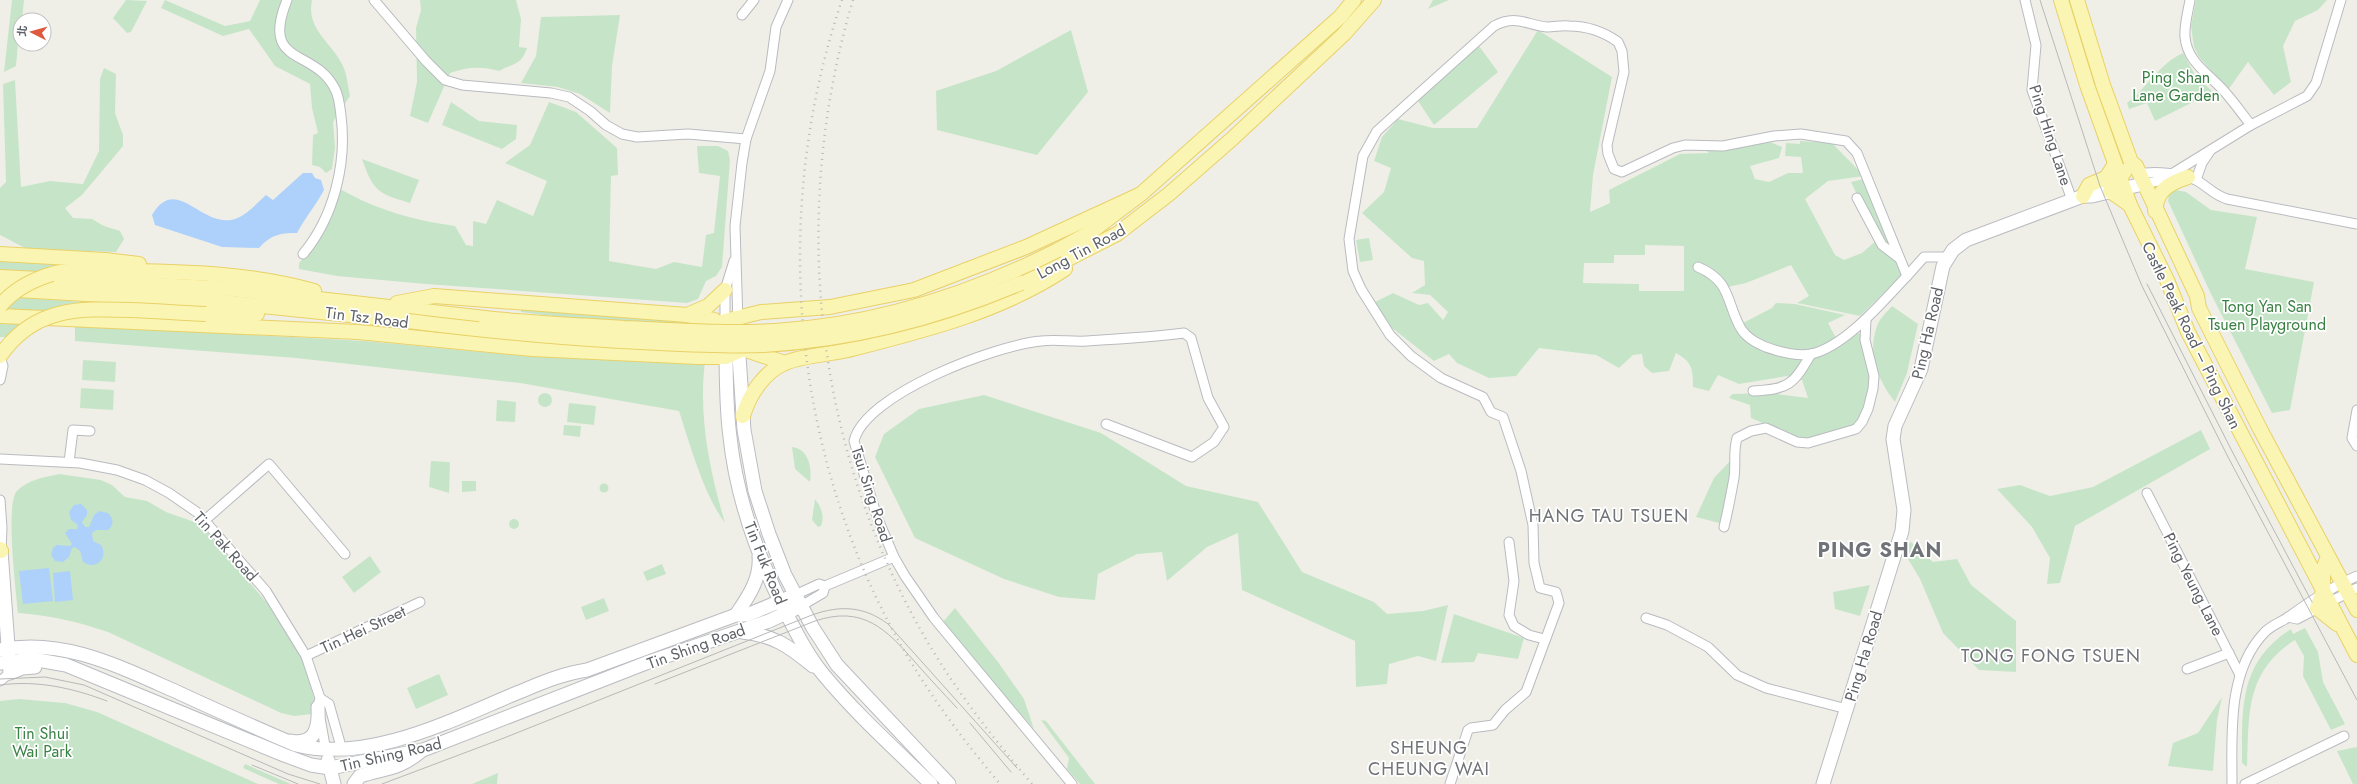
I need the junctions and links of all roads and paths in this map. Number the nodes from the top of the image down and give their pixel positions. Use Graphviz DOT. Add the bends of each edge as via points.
graph roads {
  1 [pos="287,0"];
  2 [pos="374,0"];
  3 [pos="754,0"];
  4 [pos="788,0"];
  5 [pos="1354,0"];
  6 [pos="1374,0"];
  7 [pos="2025,0"];
  8 [pos="2061,0"];
  9 [pos="2077,0"];
  10 [pos="2190,0"];
  11 [pos="2341,0"];
  12 [pos="742,15"];
  13 [pos="2252,126"];
  14 [pos="746,139"];
  15 [pos="2211,149"];
  16 [pos="2115,164"];
  17 [pos="2137,173"];
  18 [pos="2169,175"];
  19 [pos="2192,179"];
  20 [pos="2123,183"];
  21 [pos="2110,191"];
  22 [pos="1140,194"];
  23 [pos="1857,198"];
  24 [pos="2077,198"];
  25 [pos="2130,205"];
  26 [pos="2155,211"];
  27 [pos="2357,224"];
  28 [pos="1117,234"];
  29 [pos="0,254"];
  30 [pos="303,254"];
  31 [pos="1948,256"];
  32 [pos="1899,258"];
  33 [pos="734,260"];
  34 [pos="1698,267"];
  35 [pos="185,272"];
  36 [pos="1907,276"];
  37 [pos="0,277"];
  38 [pos="0,289"];
  39 [pos="725,290"];
  40 [pos="353,302"];
  41 [pos="385,305"];
  42 [pos="0,306"];
  43 [pos="344,313"];
  44 [pos="409,315"];
  45 [pos="687,315"];
  46 [pos="0,316"];
  47 [pos="1866,320"];
  48 [pos="733,334"];
  49 [pos="1811,354"];
  50 [pos="0,357"];
  51 [pos="726,357"];
  52 [pos="785,363"];
  53 [pos="0,380"];
  54 [pos="1753,391"];
  55 [pos="2357,410"];
  56 [pos="743,416"];
  57 [pos="1106,424"];
  58 [pos="90,431"];
  59 [pos="2357,446"];
  60 [pos="0,459"];
  61 [pos="69,462"];
  62 [pos="2147,493"];
  63 [pos="0,500"];
  64 [pos="205,520"];
  65 [pos="1724,527"];
  66 [pos="1509,542"];
  67 [pos="0,550"];
  68 [pos="758,551"];
  69 [pos="345,554"];
  70 [pos="894,557"];
  71 [pos="2328,557"];
  72 [pos="2352,583"];
  73 [pos="824,586"];
  74 [pos="795,595"];
  75 [pos="780,601"];
  76 [pos="2323,601"];
  77 [pos="420,602"];
  78 [pos="801,606"];
  79 [pos="2357,610"];
  80 [pos="786,614"];
  81 [pos="736,615"];
  82 [pos="2288,617"];
  83 [pos="1646,618"];
  84 [pos="2342,628"];
  85 [pos="736,631"];
  86 [pos="1544,639"];
  87 [pos="2229,653"];
  88 [pos="2357,655"];
  89 [pos="306,656"];
  90 [pos="5,663"];
  91 [pos="2187,668"];
  92 [pos="822,673"];
  93 [pos="2240,675"];
  94 [pos="594,688"];
  95 [pos="498,701"];
  96 [pos="319,703"];
  97 [pos="1847,709"];
  98 [pos="2344,736"];
  99 [pos="280,738"];
  100 [pos="342,750"];
  101 [pos="423,750"];
  102 [pos="326,751"];
  103 [pos="346,766"];
  104 [pos="330,768"];
  105 [pos="334,784"];
  106 [pos="353,784"];
  107 [pos="930,784"];
  108 [pos="949,784"];
  109 [pos="1072,784"];
  110 [pos="1450,784"];
  111 [pos="1823,784"];
  112 [pos="2232,784"];
  113 [pos="2245,784"];
  1 -- 30 [label="street" via="278,30 281,41 288,50 329,79 336,90 342,124 341,163 335,189 322,224"];
  2 -- 14 [label="street" via="445,80 462,85 551,92 569,97 606,125 622,134 637,137 688,134"];
  3 -- 12 [label="street"];
  4 -- 14 [label="street" via="776,27 770,71"];
  5 -- 22 [label="main road, Long Tin Road" via="1334,22"];
  6 -- 28 [label="main road, Long Tin Road" via="1344,34 1233,138 1169,194"];
  7 -- 24 [label="street, Ping Hing Lane" via="2036,45 2032,90"];
  8 -- 16 [label="main road, Castle Peak Road – Ping Shan"];
  9 -- 17 [label="main road, Castle Peak Road – Ping Shan" via="2103,85"];
  10 -- 13 [label="street" via="2185,38 2188,50"];
  11 -- 13 [label="street" via="2316,83 2307,96"];
  13 -- 15 [label="street"];
  14 -- 33 [label="street" via="738,191"];
  15 -- 18 [label="street"];
  15 -- 19 [label="street"];
  16 -- 20 [label="main road, Castle Peak Road – Ping Shan"];
  16 -- 24 [label="main road" via="2106,178 2088,185"];
  17 -- 18 [label="street" via="2162,180"];
  17 -- 20 [label="main road"];
  17 -- 20 [label="main road, Ping Ha Road"];
  17 -- 26 [label="main road, Castle Peak Road – Ping Shan"];
  18 -- 19 [label="street"];
  19 -- 26 [label="main road" via="2175,181 2162,190"];
  19 -- 27 [label="street" via="2227,199"];
  20 -- 21 [label="main road"];
  20 -- 24 [label="main road, Ping Ha Road" via="2089,190"];
  20 -- 25 [label="main road, Castle Peak Road – Ping Shan"];
  21 -- 24 [label="main road, Ping Ha Road"];
  21 -- 25 [label="main road"];
  22 -- 48 [label="main road" via="1026,248 914,290 830,306 761,312"];
  22 -- 48 [label="main road, Long Tin Road, bridge" via="1090,232 1058,250 978,287 898,312 828,326"];
  23 -- 32 [label="street" via="1882,244"];
  24 -- 31 [label="main road, Ping Ha Road" via="1966,240"];
  25 -- 76 [label="main road, Castle Peak Road – Ping Shan" via="2167,280 2188,332"];
  26 -- 71 [label="main road, Castle Peak Road – Ping Shan" via="2197,296 2203,315"];
  28 -- 48 [label="main road, Long Tin Road, bridge" via="1021,283 940,314 881,329 809,341"];
  28 -- 52 [label="main road" via="1047,281 1008,300 928,330"];
  29 -- 35 [label="main road" via="121,261"];
  31 -- 36 [label="street" via="1924,257"];
  31 -- 97 [label="main road, Ping Ha Road" via="1938,283 1921,369 1895,426 1893,439 1904,505 1902,531"];
  32 -- 36 [label="street"];
  32 -- 86 [label="street" via="1857,153 1846,141 1801,134 1774,136 1723,146 1685,145 1672,148 1627,170 1614,169 1607,145 1624,72 1622,51 1618,42 1599,32 1570,26 1546,27 1509,20 1494,26 1377,131 1363,156 1349,239 1353,271 1361,289 1390,335 1411,356 1441,378 1483,397 1491,412 1503,416 1521,471 1533,525 1534,563 1540,588 1556,592 1559,603"];
  33 -- 39 [label="street, Tin Fuk Road"];
  33 -- 48 [label="street"];
  34 -- 49 [label="street" via="1716,278 1724,287 1740,327 1746,334 1764,347 1784,353"];
  35 -- 40 [label="main road" via="269,279"];
  35 -- 42 [label="main road, bridge" via="62,272 27,283"];
  36 -- 47 [label="street"];
  37 -- 40 [label="main road, Tin Tsz Road" via="193,286"];
  38 -- 43 [label="main road, Tin Tsz Road" via="222,302"];
  39 -- 45 [label="main road" via="708,306"];
  39 -- 48 [label="street, Tin Fuk Road"];
  40 -- 41 [label="main road, Tin Tsz Road"];
  41 -- 44 [label="main road, Tin Tsz Road"];
  41 -- 45 [label="main road" via="434,296"];
  43 -- 44 [label="main road, Tin Tsz Road"];
  43 -- 50 [label="main road, bridge" via="206,314 89,309 64,311 29,327 11,342"];
  44 -- 48 [label="main road, Tin Tsz Road, bridge" via="526,335"];
  45 -- 48 [label="main road" via="714,320"];
  46 -- 51 [label="main road" via="358,332 524,349"];
  47 -- 49 [label="street" via="1830,346"];
  47 -- 65 [label="street" via="1865,340 1874,376 1868,409 1862,422 1856,429 1808,443 1797,442 1766,428 1751,431 1737,438 1733,452 1734,477"];
  48 -- 51 [label="main road"];
  48 -- 51 [label="main road, Tin Fuk Road"];
  48 -- 52 [label="main road"];
  48 -- 56 [label="main road, Tin Fuk Road"];
  49 -- 54 [label="street" via="1796,379 1775,390"];
  50 -- 53 [label="street" via="3,366"];
  51 -- 68 [label="main road, Tin Fuk Road" via="729,435 733,460 742,501"];
  52 -- 56 [label="main road" via="752,393"];
  55 -- 59 [label="street" via="2352,438"];
  56 -- 74 [label="main road, Tin Fuk Road" via="746,445 761,511 777,556"];
  57 -- 70 [label="street, Tsui Sing Road" via="1192,457 1214,442 1224,427 1208,398 1191,338 1184,333 1086,341 1040,341 962,363 893,396 864,424 854,441 877,518"];
  58 -- 61 [label="street" via="73,430"];
  60 -- 61 [label="street, Tin Pak Road"];
  61 -- 64 [label="street, Tin Pak Road" via="117,470 145,480 188,504"];
  62 -- 87 [label="street, Ping Yeung Lane"];
  63 -- 67 [label="street"];
  64 -- 69 [label="street" via="269,464"];
  64 -- 89 [label="street, Tin Pak Road" via="266,591"];
  66 -- 86 [label="street" via="1514,581 1509,615 1514,626 1529,635"];
  67 -- 90 [label="main road"];
  68 -- 75 [label="main road, Tin Fuk Road"];
  68 -- 81 [label="main road" via="757,578"];
  70 -- 73 [label="street"];
  70 -- 109 [label="street, Tsui Sing Road" via="934,618"];
  71 -- 72 [label="main road, Castle Peak Road – Ping Shan"];
  71 -- 76 [label="main road" via="2323,569"];
  72 -- 76 [label="street"];
  72 -- 79 [label="main road, Castle Peak Road – Ping Shan"];
  72 -- 84 [label="main road"];
  73 -- 74 [label="street" via="819,584"];
  73 -- 78 [label="street" via="823,593"];
  74 -- 75 [label="main road, Tin Shing Road"];
  74 -- 78 [label="main road, Tin Fuk Road"];
  75 -- 80 [label="main road, Tin Fuk Road"];
  75 -- 81 [label="main road, Tin Shing Road" via="747,615"];
  76 -- 82 [label="street"];
  76 -- 82 [label="street" via="2297,619"];
  76 -- 84 [label="main road, Castle Peak Road – Ping Shan"];
  77 -- 89 [label="street, Tin Hei Street"];
  78 -- 80 [label="main road, Tin Shing Road"];
  78 -- 108 [label="main road, Tin Fuk Road" via="837,665"];
  80 -- 85 [label="main road, Tin Shing Road"];
  80 -- 92 [label="main road, Tin Fuk Road"];
  81 -- 95 [label="main road, Tin Shing Road" via="587,670 565,674"];
  82 -- 93 [label="street" via="2265,632 2255,643"];
  83 -- 97 [label="street" via="1667,625 1708,647 1737,675 1766,688"];
  84 -- 88 [label="main road, Castle Peak Road – Ping Shan"];
  85 -- 92 [label="main road" via="773,637"];
  85 -- 94 [label="main road, Tin Shing Road"];
  86 -- 110 [label="street" via="1526,692 1505,710 1493,725 1468,730"];
  87 -- 91 [label="street"];
  87 -- 93 [label="street, Ping Yeung Lane"];
  89 -- 96 [label="street, Tin Pak Road"];
  90 -- 99 [label="main road, Tin Shing Road" via="49,648 87,655"];
  90 -- 104 [label="main road, Tin Shing Road" via="41,660 77,670 284,755 311,765"];
  92 -- 107 [label="main road, Tin Fuk Road"];
  93 -- 112 [label="street" via="2235,696 2232,732"];
  94 -- 95 [label="main road" via="573,680 528,698"];
  94 -- 101 [label="main road, Tin Shing Road"];
  95 -- 100 [label="main road, Tin Shing Road" via="408,736"];
  96 -- 99 [label="main road" via="318,727 310,738 297,742"];
  96 -- 100 [label="street, Tin Pak Road" via="329,704"];
  96 -- 102 [label="street, Tin Pak Road"];
  97 -- 111 [label="main road, Ping Ha Road"];
  98 -- 113 [label="street"];
  99 -- 102 [label="main road, Tin Shing Road" via="296,745"];
  100 -- 102 [label="main road, Tin Shing Road"];
  100 -- 103 [label="main road"];
  101 -- 103 [label="main road, Tin Shing Road"];
  101 -- 106 [label="main road" via="407,763 360,776"];
  102 -- 104 [label="main road"];
  103 -- 104 [label="main road, Tin Shing Road"];
  103 -- 106 [label="main road"];
  104 -- 105 [label="main road"];
}
